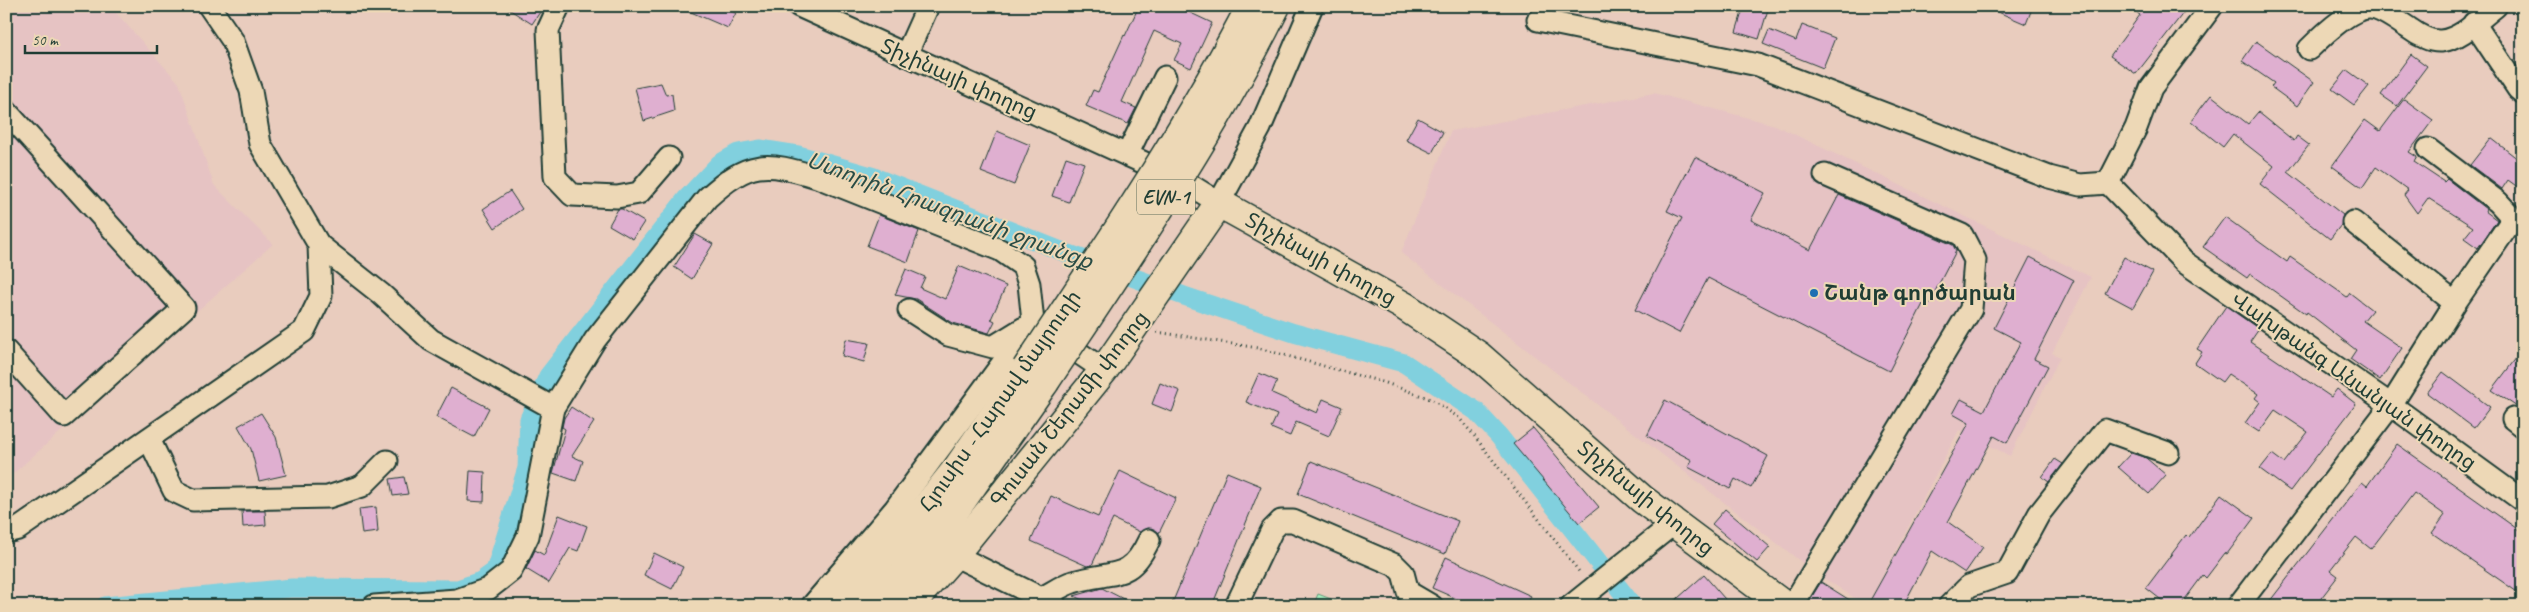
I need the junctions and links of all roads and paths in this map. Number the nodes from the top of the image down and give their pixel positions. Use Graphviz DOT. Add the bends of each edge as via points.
graph roads {
  1 [pos="209,6"];
  2 [pos="559,6"];
  3 [pos="799,6"];
  4 [pos="928,6"];
  5 [pos="1251,6"];
  6 [pos="1276,6"];
  7 [pos="1312,6"];
  8 [pos="2212,6"];
  9 [pos="2496,6"];
  10 [pos="1538,20"];
  11 [pos="2474,23"];
  12 [pos="2309,49"];
  13 [pos="906,55"];
  14 [pos="1165,78"];
  15 [pos="2523,93"];
  16 [pos="6,111"];
  17 [pos="2428,149"];
  18 [pos="1127,155"];
  19 [pos="669,158"];
  20 [pos="1825,175"];
  21 [pos="2108,183"];
  22 [pos="1219,203"];
  23 [pos="2354,222"];
  24 [pos="319,246"];
  25 [pos="2455,303"];
  26 [pos="909,310"];
  27 [pos="1033,322"];
  28 [pos="1139,323"];
  29 [pos="6,351"];
  30 [pos="1104,370"];
  31 [pos="1035,376"];
  32 [pos="2391,405"];
  33 [pos="549,406"];
  34 [pos="149,439"];
  35 [pos="2168,453"];
  36 [pos="387,461"];
  37 [pos="2523,501"];
  38 [pos="1673,524"];
  39 [pos="6,532"];
  40 [pos="1150,540"];
  41 [pos="954,555"];
  42 [pos="1597,586"];
  43 [pos="1050,602"];
  44 [pos="459,603"];
  45 [pos="374,606"];
  46 [pos="812,606"];
  47 [pos="842,606"];
  48 [pos="874,606"];
  49 [pos="909,606"];
  50 [pos="1236,606"];
  51 [pos="1432,606"];
  52 [pos="1572,606"];
  53 [pos="1785,606"];
  54 [pos="1792,606"];
  55 [pos="1949,606"];
  56 [pos="2238,606"];
  1 -- 24 [label="street" via="233,41 251,91 260,144"];
  2 -- 19 [label="street" via="548,30 554,177 572,195 617,197 640,193"];
  3 -- 13 [label="street, Տիչինայի փողոց"];
  4 -- 13 [label="street"];
  5 -- 31 [label="main road, Հյուսիս - Հարավ մայրուղի / EVN-1, bridge" via="1214,78 1114,237"];
  6 -- 31 [label="main road, Հյուսիս - Հարավ մայրուղի / EVN-1, bridge" via="1239,78 1191,158"];
  7 -- 22 [label="street" via="1260,128"];
  8 -- 21 [label="street" via="2151,88 2136,128"];
  9 -- 11 [label="street"];
  10 -- 21 [label="street" via="1758,64 2049,177 2080,184"];
  11 -- 12 [label="street" via="2455,37 2440,42 2419,35 2374,8 2358,12 2332,26"];
  11 -- 15 [label="street"];
  13 -- 18 [label="street, Տիչինայի փողոց"];
  14 -- 18 [label="street"];
  16 -- 29 [label="street" via="184,308 64,416"];
  17 -- 25 [label="street" via="2509,214 2510,223"];
  18 -- 22 [label="street, Տիչինայի փողոց" via="1182,180"];
  20 -- 54 [label="street" via="1962,235 1975,260 1974,287 1971,309"];
  21 -- 32 [label="street, Վախթանգ Անանյան փողոց" via="2184,262"];
  22 -- 28 [label="main road, Գուսան Շերամի փողոց"];
  22 -- 38 [label="main road, Տիչինայի փողոց" via="1404,306 1479,356"];
  23 -- 25 [label="street"];
  24 -- 33 [label="street" via="381,294 431,340"];
  24 -- 34 [label="street" via="322,296 304,331"];
  25 -- 32 [label="street"];
  26 -- 27 [label="street" via="948,335 993,347"];
  27 -- 30 [label="street"];
  27 -- 33 [label="street" via="1029,284 1023,266 1000,250 817,177 763,165 724,182 707,198 595,340"];
  27 -- 46 [label="street" via="895,508"];
  28 -- 30 [label="main road, Գուսան Շերամի փողոց"];
  28 -- 42 [label="path" via="1258,348 1433,400 1459,418"];
  30 -- 41 [label="main road, Գուսան Շերամի փողոց"];
  31 -- 47 [label="main road, Հյուսիս - Հարավ մայրուղի / EVN-1"];
  31 -- 48 [label="main road, Հյուսիս - Հարավ մայրուղի / EVN-1" via="935,539"];
  32 -- 37 [label="street, Վախթանգ Անանյան փողոց"];
  32 -- 56 [label="street"];
  33 -- 44 [label="street" via="528,536 511,571 488,589"];
  34 -- 36 [label="street" via="174,491 193,500 328,497 362,486"];
  34 -- 39 [label="street" via="18,530"];
  35 -- 55 [label="street" via="2105,430 2039,514 2007,573 1969,586"];
  38 -- 42 [label="street"];
  38 -- 53 [label="main road, Տիչինայի փողոց"];
  40 -- 43 [label="street" via="1140,559 1122,572 1071,582"];
  41 -- 43 [label="street"];
  41 -- 49 [label="main road, Գուսան Շերամի փողոց"];
  42 -- 52 [label="street"];
  44 -- 45 [label="street"];
  50 -- 51 [label="street" via="1272,530 1281,520 1293,521 1395,565 1403,574 1408,592"];
}
